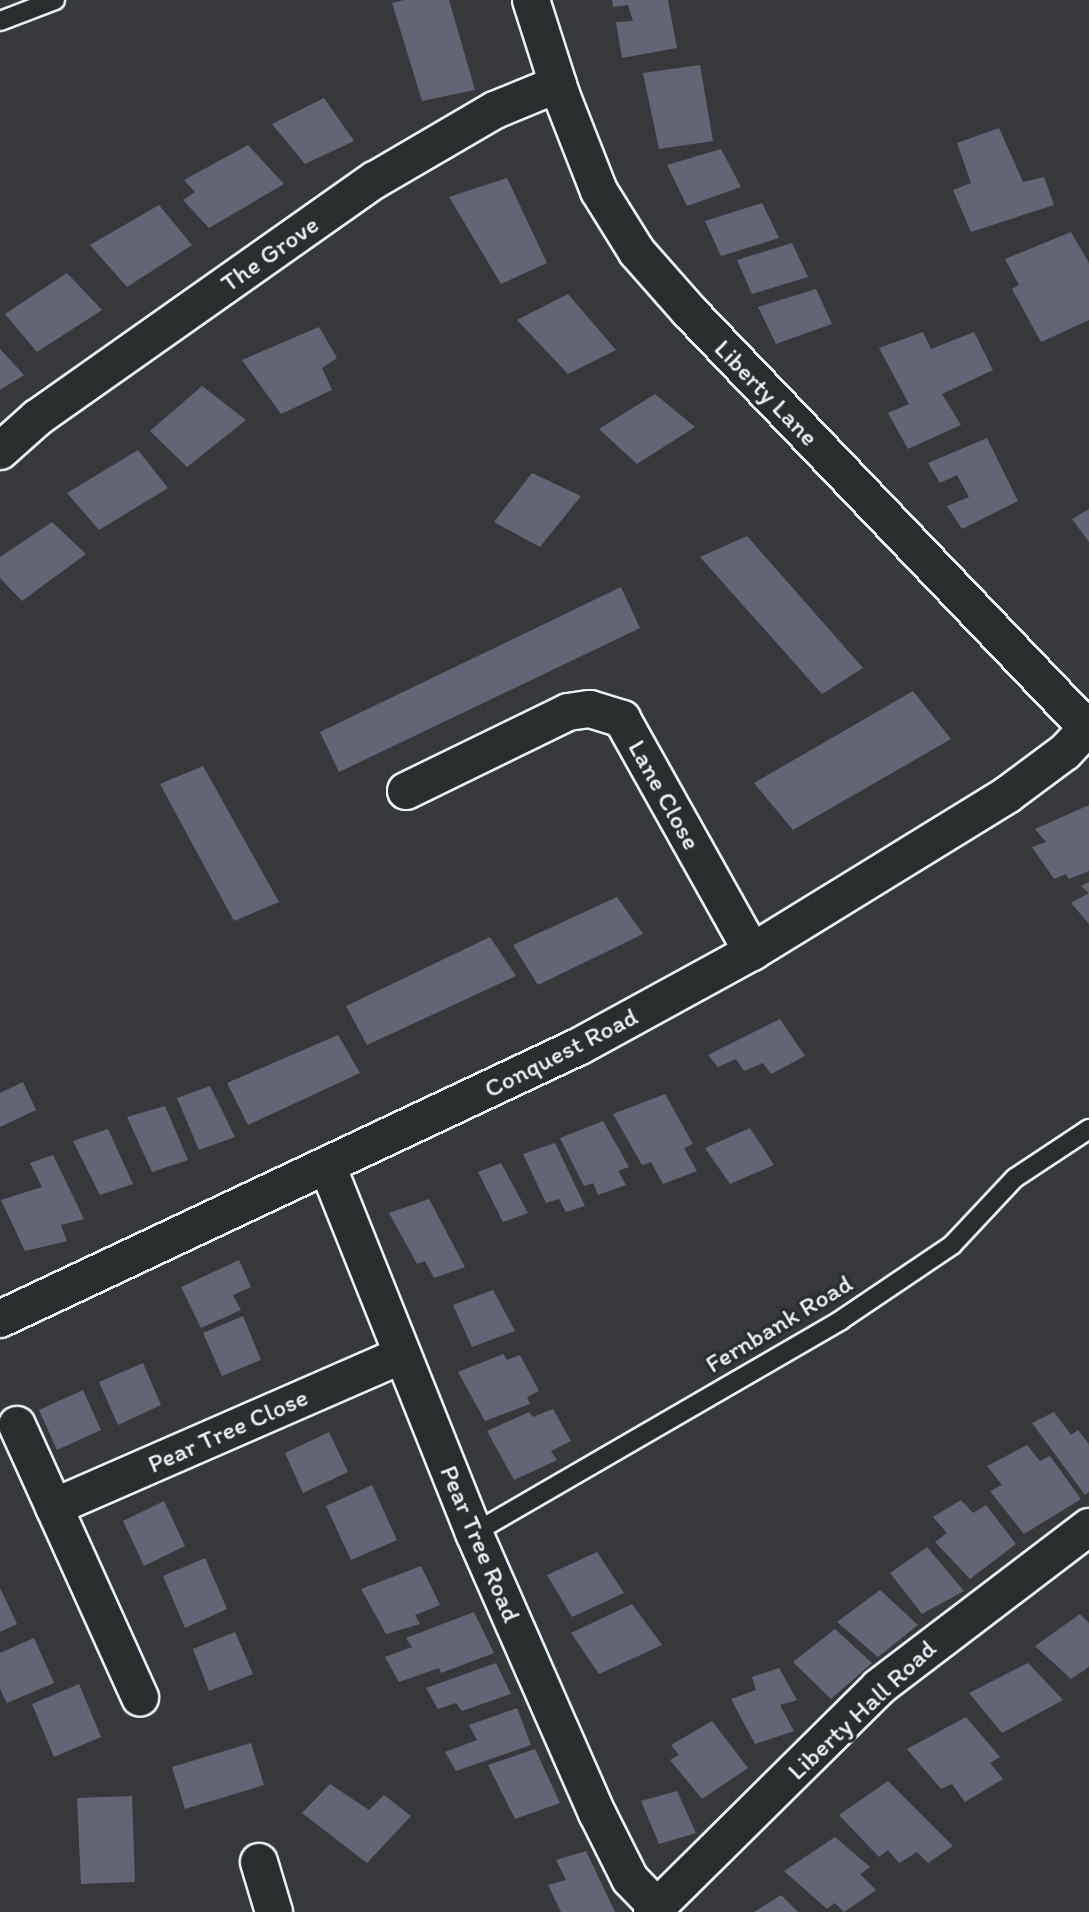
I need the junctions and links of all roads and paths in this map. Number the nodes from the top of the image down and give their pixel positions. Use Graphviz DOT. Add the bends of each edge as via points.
graph roads {
  1 [pos="55,0"];
  2 [pos="531,0"];
  3 [pos="0,21"];
  4 [pos="558,84"];
  5 [pos="0,451"];
  6 [pos="1088,729"];
  7 [pos="406,791"];
  8 [pos="752,952"];
  9 [pos="1089,1129"];
  10 [pos="328,1168"];
  11 [pos="0,1319"];
  12 [pos="402,1355"];
  13 [pos="17,1425"];
  14 [pos="54,1507"];
  15 [pos="1089,1527"];
  16 [pos="474,1533"];
  17 [pos="140,1698"];
  18 [pos="259,1862"];
  19 [pos="654,1910"];
  20 [pos="274,1912"];
  1 -- 3 [label="lane"];
  2 -- 4 [label="street, Liberty Lane"];
  4 -- 5 [label="street, The Grove" via="495,110 375,180 37,418"];
  4 -- 6 [label="street, Liberty Lane" via="599,191 637,252"];
  6 -- 8 [label="street, Conquest Road" via="1007,795"];
  7 -- 8 [label="street, Lane Close" via="568,712 590,709 622,719"];
  8 -- 10 [label="street, Conquest Road" via="580,1046"];
  9 -- 16 [label="lane, Fernbank Road" via="1015,1178 952,1245 841,1320"];
  10 -- 11 [label="street, Conquest Road"];
  10 -- 12 [label="street, Pear Tree Road"];
  12 -- 14 [label="street, Pear Tree Close"];
  12 -- 16 [label="street, Pear Tree Road"];
  13 -- 14 [label="street"];
  14 -- 17 [label="street"];
  15 -- 19 [label="street, Liberty Hall Road" via="879,1687"];
  16 -- 19 [label="street, Pear Tree Road" via="597,1813 630,1879"];
  18 -- 20 [label="street"];
}
